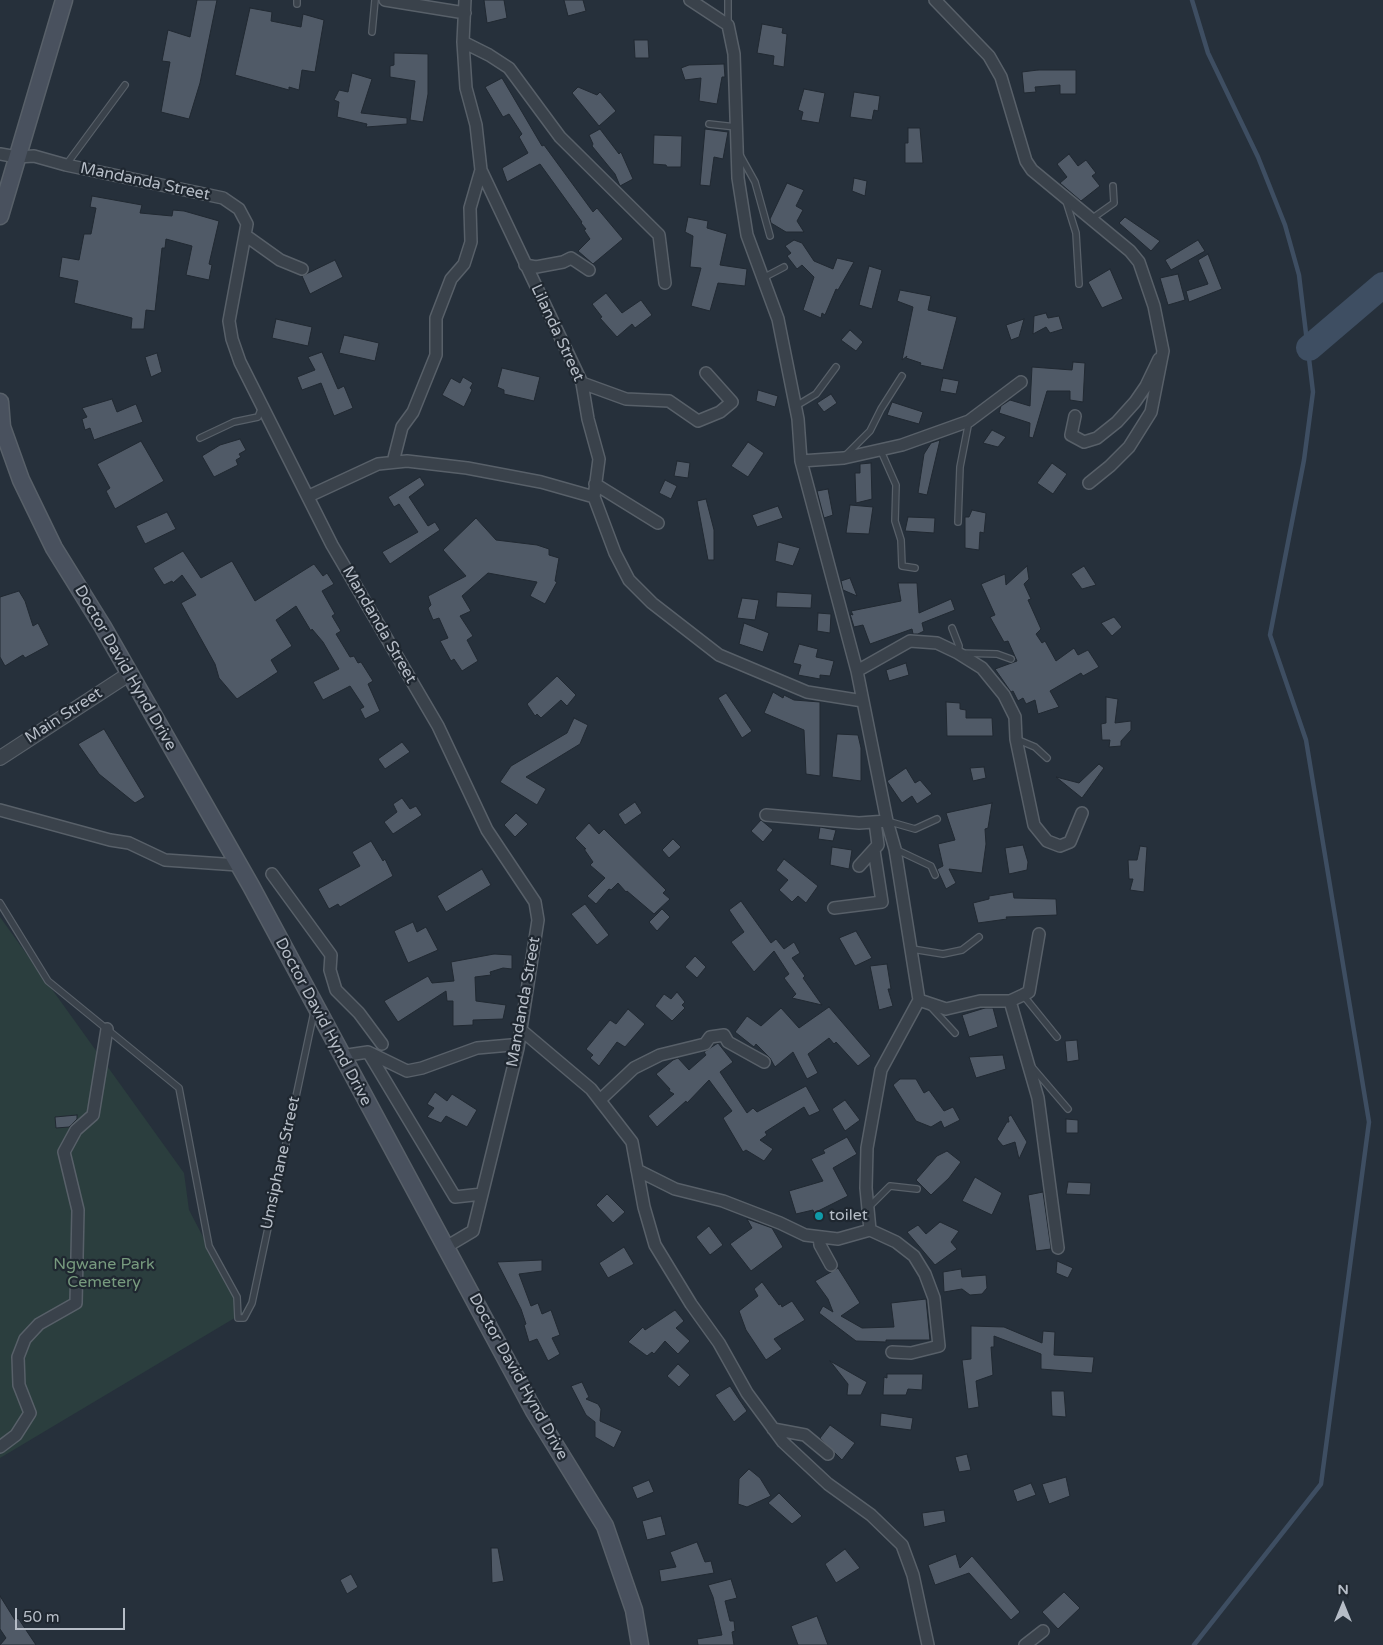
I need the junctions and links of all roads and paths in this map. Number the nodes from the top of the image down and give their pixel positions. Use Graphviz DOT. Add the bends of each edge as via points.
graph roads {
  1 [pos="64,0"];
  2 [pos="375,0"];
  3 [pos="385,0"];
  4 [pos="465,0"];
  5 [pos="690,0"];
  6 [pos="728,0"];
  7 [pos="936,0"];
  8 [pos="465,13"];
  9 [pos="728,25"];
  10 [pos="372,32"];
  11 [pos="463,42"];
  12 [pos="125,85"];
  13 [pos="709,124"];
  14 [pos="736,127"];
  15 [pos="737,149"];
  16 [pos="0,154"];
  17 [pos="17,157"];
  18 [pos="66,165"];
  19 [pos="481,170"];
  20 [pos="1113,186"];
  21 [pos="1066,199"];
  22 [pos="0,216"];
  23 [pos="1090,220"];
  24 [pos="245,235"];
  25 [pos="770,236"];
  26 [pos="525,265"];
  27 [pos="784,267"];
  28 [pos="302,269"];
  29 [pos="589,270"];
  30 [pos="763,278"];
  31 [pos="665,283"];
  32 [pos="1080,284"];
  33 [pos="1163,351"];
  34 [pos="836,367"];
  35 [pos="706,373"];
  36 [pos="902,376"];
  37 [pos="1021,382"];
  38 [pos="582,383"];
  39 [pos="0,402"];
  40 [pos="262,405"];
  41 [pos="796,406"];
  42 [pos="1075,416"];
  43 [pos="969,421"];
  44 [pos="200,438"];
  45 [pos="881,451"];
  46 [pos="844,458"];
  47 [pos="801,461"];
  48 [pos="393,462"];
  49 [pos="1089,483"];
  50 [pos="596,484"];
  51 [pos="309,496"];
  52 [pos="594,497"];
  53 [pos="958,522"];
  54 [pos="658,523"];
  55 [pos="915,568"];
  56 [pos="952,628"];
  57 [pos="958,653"];
  58 [pos="1011,659"];
  59 [pos="857,671"];
  60 [pos="130,674"];
  61 [pos="863,701"];
  62 [pos="1016,739"];
  63 [pos="0,758"];
  64 [pos="1047,758"];
  65 [pos="0,810"];
  66 [pos="1082,812"];
  67 [pos="766,815"];
  68 [pos="937,819"];
  69 [pos="881,822"];
  70 [pos="895,849"];
  71 [pos="874,850"];
  72 [pos="238,865"];
  73 [pos="859,866"];
  74 [pos="272,874"];
  75 [pos="935,875"];
  76 [pos="0,903"];
  77 [pos="834,908"];
  78 [pos="1040,934"];
  79 [pos="979,937"];
  80 [pos="912,949"];
  81 [pos="1023,995"];
  82 [pos="923,1002"];
  83 [pos="1010,1002"];
  84 [pos="316,1007"];
  85 [pos="107,1029"];
  86 [pos="520,1029"];
  87 [pos="955,1033"];
  88 [pos="1057,1037"];
  89 [pos="382,1044"];
  90 [pos="518,1048"];
  91 [pos="368,1052"];
  92 [pos="342,1056"];
  93 [pos="1026,1060"];
  94 [pos="764,1062"];
  95 [pos="600,1100"];
  96 [pos="1068,1108"];
  97 [pos="638,1170"];
  98 [pos="917,1189"];
  99 [pos="482,1194"];
  100 [pos="868,1208"];
  101 [pos="870,1230"];
  102 [pos="819,1237"];
  103 [pos="446,1247"];
  104 [pos="1058,1248"];
  105 [pos="831,1265"];
  106 [pos="892,1352"];
  107 [pos="773,1428"];
  108 [pos="0,1447"];
  109 [pos="828,1454"];
  110 [pos="1043,1631"];
  111 [pos="640,1645"];
  112 [pos="928,1645"];
  113 [pos="1025,1645"];
  1 -- 17 [label="main road"];
  2 -- 10 [label="lane"];
  3 -- 8 [label="street"];
  4 -- 8 [label="street, Lilanda Street"];
  5 -- 9 [label="street"];
  6 -- 9 [label="lane"];
  7 -- 21 [label="street" via="989,56 1001,78 1026,160 1032,170"];
  8 -- 11 [label="street, Lilanda Street"];
  9 -- 14 [label="street" via="734,54"];
  11 -- 19 [label="street, Lilanda Street" via="466,88 476,125"];
  11 -- 31 [label="street" via="509,68 560,137 659,235"];
  12 -- 18 [label="lane"];
  13 -- 14 [label="lane"];
  14 -- 15 [label="street"];
  15 -- 25 [label="lane" via="755,182"];
  15 -- 30 [label="street" via="747,235"];
  16 -- 17 [label="street, Mandanda Street"];
  17 -- 18 [label="street, Mandanda Street" via="34,156"];
  17 -- 22 [label="main road"];
  18 -- 24 [label="street, Mandanda Street" via="223,198 239,209 247,224"];
  19 -- 26 [label="street, Lilanda Street"];
  19 -- 48 [label="street" via="470,208 471,242 464,264 451,279 436,318 436,355 413,412 402,428"];
  20 -- 23 [label="lane" via="1114,203"];
  21 -- 23 [label="street"];
  21 -- 32 [label="lane" via="1076,233"];
  23 -- 33 [label="street" via="1139,262 1154,306"];
  24 -- 28 [label="street" via="280,260"];
  24 -- 40 [label="street, Mandanda Street" via="230,327 240,362"];
  26 -- 29 [label="street" via="536,267 571,258"];
  26 -- 38 [label="street, Lilanda Street"];
  27 -- 30 [label="lane"];
  30 -- 41 [label="street" via="778,319"];
  33 -- 42 [label="street" via="1135,402 1097,438 1084,442 1071,435"];
  33 -- 49 [label="street" via="1156,396 1147,421 1129,447"];
  34 -- 41 [label="lane" via="816,394"];
  35 -- 38 [label="street" via="732,402 720,412 698,421 669,401 626,399"];
  36 -- 46 [label="lane" via="870,431"];
  37 -- 43 [label="street"];
  38 -- 50 [label="street, Lilanda Street" via="599,459"];
  39 -- 60 [label="main road, Doctor David Hynd Drive" via="2,427 21,480 54,548"];
  40 -- 44 [label="lane" via="258,417 234,422"];
  40 -- 51 [label="street, Mandanda Street"];
  41 -- 47 [label="street"];
  43 -- 45 [label="street"];
  43 -- 53 [label="lane" via="960,467"];
  45 -- 46 [label="street"];
  45 -- 55 [label="lane" via="896,485 895,521 901,540 902,566"];
  46 -- 47 [label="street"];
  47 -- 59 [label="street"];
  48 -- 51 [label="street" via="378,464"];
  48 -- 52 [label="street" via="467,468 541,482"];
  50 -- 52 [label="street, Lilanda Street"];
  50 -- 54 [label="street"];
  51 -- 86 [label="street, Mandanda Street" via="332,545 438,726 487,830 535,902 538,920"];
  52 -- 61 [label="street, Lilanda Street" via="629,580 652,603 719,655 807,692"];
  56 -- 57 [label="lane" via="959,646"];
  57 -- 58 [label="lane" via="997,654"];
  57 -- 59 [label="street" via="936,643 910,641"];
  57 -- 62 [label="street" via="982,668 1004,695 1016,717"];
  59 -- 61 [label="street"];
  60 -- 63 [label="street, Main Street"];
  60 -- 72 [label="main road, Doctor David Hynd Drive"];
  61 -- 69 [label="street"];
  62 -- 64 [label="lane"];
  62 -- 66 [label="street" via="1034,825 1047,841 1060,846 1070,842"];
  65 -- 72 [label="street" via="129,843 165,860"];
  67 -- 69 [label="street" via="836,822"];
  68 -- 69 [label="lane" via="915,829"];
  69 -- 70 [label="street"];
  69 -- 71 [label="street" via="878,845"];
  70 -- 75 [label="lane" via="931,866"];
  70 -- 80 [label="street"];
  71 -- 73 [label="street"];
  71 -- 77 [label="street" via="882,902"];
  72 -- 84 [label="main road, Doctor David Hynd Drive"];
  74 -- 89 [label="street" via="331,955 330,970 336,990"];
  76 -- 85 [label="lane" via="48,981"];
  78 -- 81 [label="street" via="1029,992"];
  79 -- 80 [label="lane" via="962,950 943,954"];
  80 -- 82 [label="street"];
  81 -- 83 [label="street"];
  81 -- 88 [label="lane"];
  82 -- 83 [label="street" via="946,1009 980,1002"];
  82 -- 87 [label="lane"];
  82 -- 100 [label="street" via="881,1070 867,1148"];
  83 -- 93 [label="street"];
  84 -- 85 [label="lane, Umsiphane Street" via="252,1303 244,1318 238,1318 238,1297 209,1246 179,1088"];
  84 -- 92 [label="main road, Doctor David Hynd Drive"];
  85 -- 108 [label="street" via="93,1115 76,1130 64,1152 78,1210 76,1303 39,1324 25,1338 18,1357 19,1385 30,1413 16,1435"];
  86 -- 90 [label="street, Mandanda Street"];
  86 -- 95 [label="street" via="592,1089"];
  90 -- 91 [label="street" via="477,1048 407,1071"];
  90 -- 99 [label="street, Mandanda Street"];
  91 -- 92 [label="street"];
  91 -- 99 [label="street" via="455,1197"];
  92 -- 103 [label="main road, Doctor David Hynd Drive"];
  93 -- 96 [label="lane"];
  93 -- 104 [label="street" via="1039,1107"];
  94 -- 95 [label="street" via="728,1042 724,1036 710,1037 705,1044 660,1056 634,1068"];
  95 -- 97 [label="street" via="632,1142"];
  97 -- 102 [label="street" via="675,1189 723,1201 805,1235"];
  97 -- 107 [label="street" via="655,1245 719,1343 746,1393"];
  98 -- 100 [label="lane" via="890,1186"];
  99 -- 103 [label="street, Mandanda Street" via="473,1232"];
  100 -- 101 [label="street"];
  101 -- 102 [label="street" via="838,1239"];
  101 -- 106 [label="street" via="896,1242 914,1256 934,1298 939,1346 911,1353"];
  102 -- 105 [label="street"];
  103 -- 111 [label="main road, Doctor David Hynd Drive" via="534,1411 605,1526 634,1610"];
  107 -- 109 [label="street" via="805,1435"];
  107 -- 112 [label="street" via="783,1442 828,1484 871,1515 902,1545 913,1575"];
  110 -- 113 [label="street"];
}
